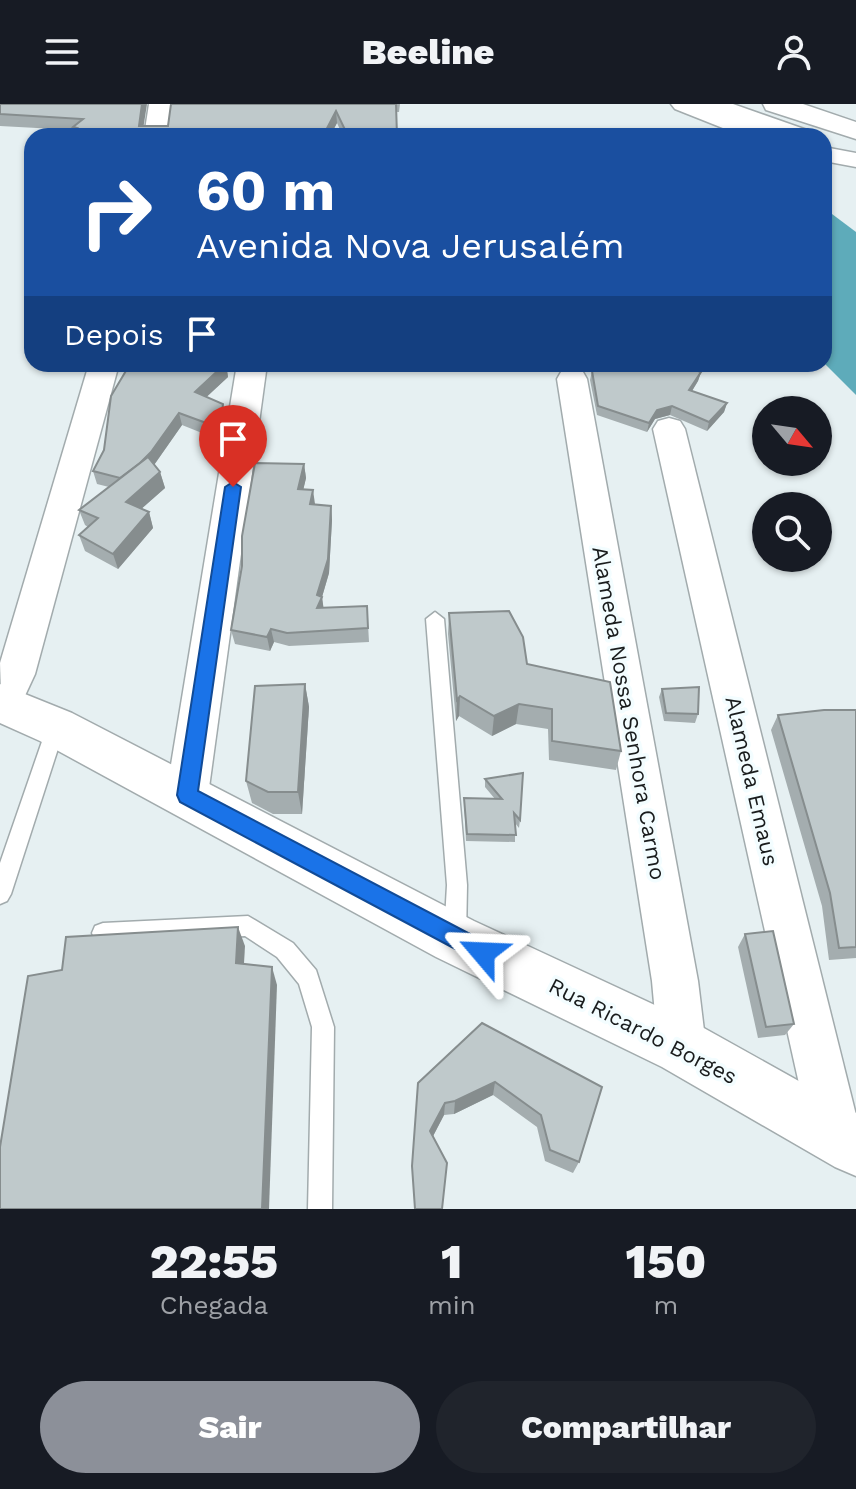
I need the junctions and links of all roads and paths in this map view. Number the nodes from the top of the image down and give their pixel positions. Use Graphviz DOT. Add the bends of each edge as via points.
graph roads {
  1 [pos="161,104"];
  2 [pos="683,104"];
  3 [pos="707,104"];
  4 [pos="776,104"];
  5 [pos="157,128"];
  6 [pos="744,128"];
  7 [pos="774,128"];
  8 [pos="856,131"];
  9 [pos="832,148"];
  10 [pos="832,155"];
  11 [pos="856,158"];
  12 [pos="102,372"];
  13 [pos="251,372"];
  14 [pos="572,379"];
  15 [pos="669,429"];
  16 [pos="435,619"];
  17 [pos="1,703"];
  18 [pos="56,727"];
  19 [pos="187,795"];
  20 [pos="0,894"];
  21 [pos="103,933"];
  22 [pos="455,939"];
  23 [pos="682,1047"];
  24 [pos="846,1140"];
  25 [pos="320,1209"];
  1 -- 5 [label="street"];
  2 -- 6 [label="street"];
  3 -- 7 [label="street"];
  4 -- 8 [label="street"];
  9 -- 11 [label="street"];
  10 -- 11 [label="street"];
  12 -- 17 [label="street" via="16,674"];
  13 -- 19 [label="street"];
  14 -- 23 [label="street, Alameda Nossa Senhora Carmo"];
  15 -- 24 [label="street, Alameda Emaus"];
  16 -- 22 [label="lane" via="457,885"];
  17 -- 18 [label="street, Rua Ricardo Borges"];
  18 -- 19 [label="street, Rua Ricardo Borges"];
  18 -- 20 [label="lane"];
  19 -- 22 [label="street, Rua Ricardo Borges"];
  21 -- 25 [label="lane" via="248,926 285,950 308,978 323,1027"];
  22 -- 23 [label="street, Rua Ricardo Borges"];
  23 -- 24 [label="street, Rua Ricardo Borges"];
}
